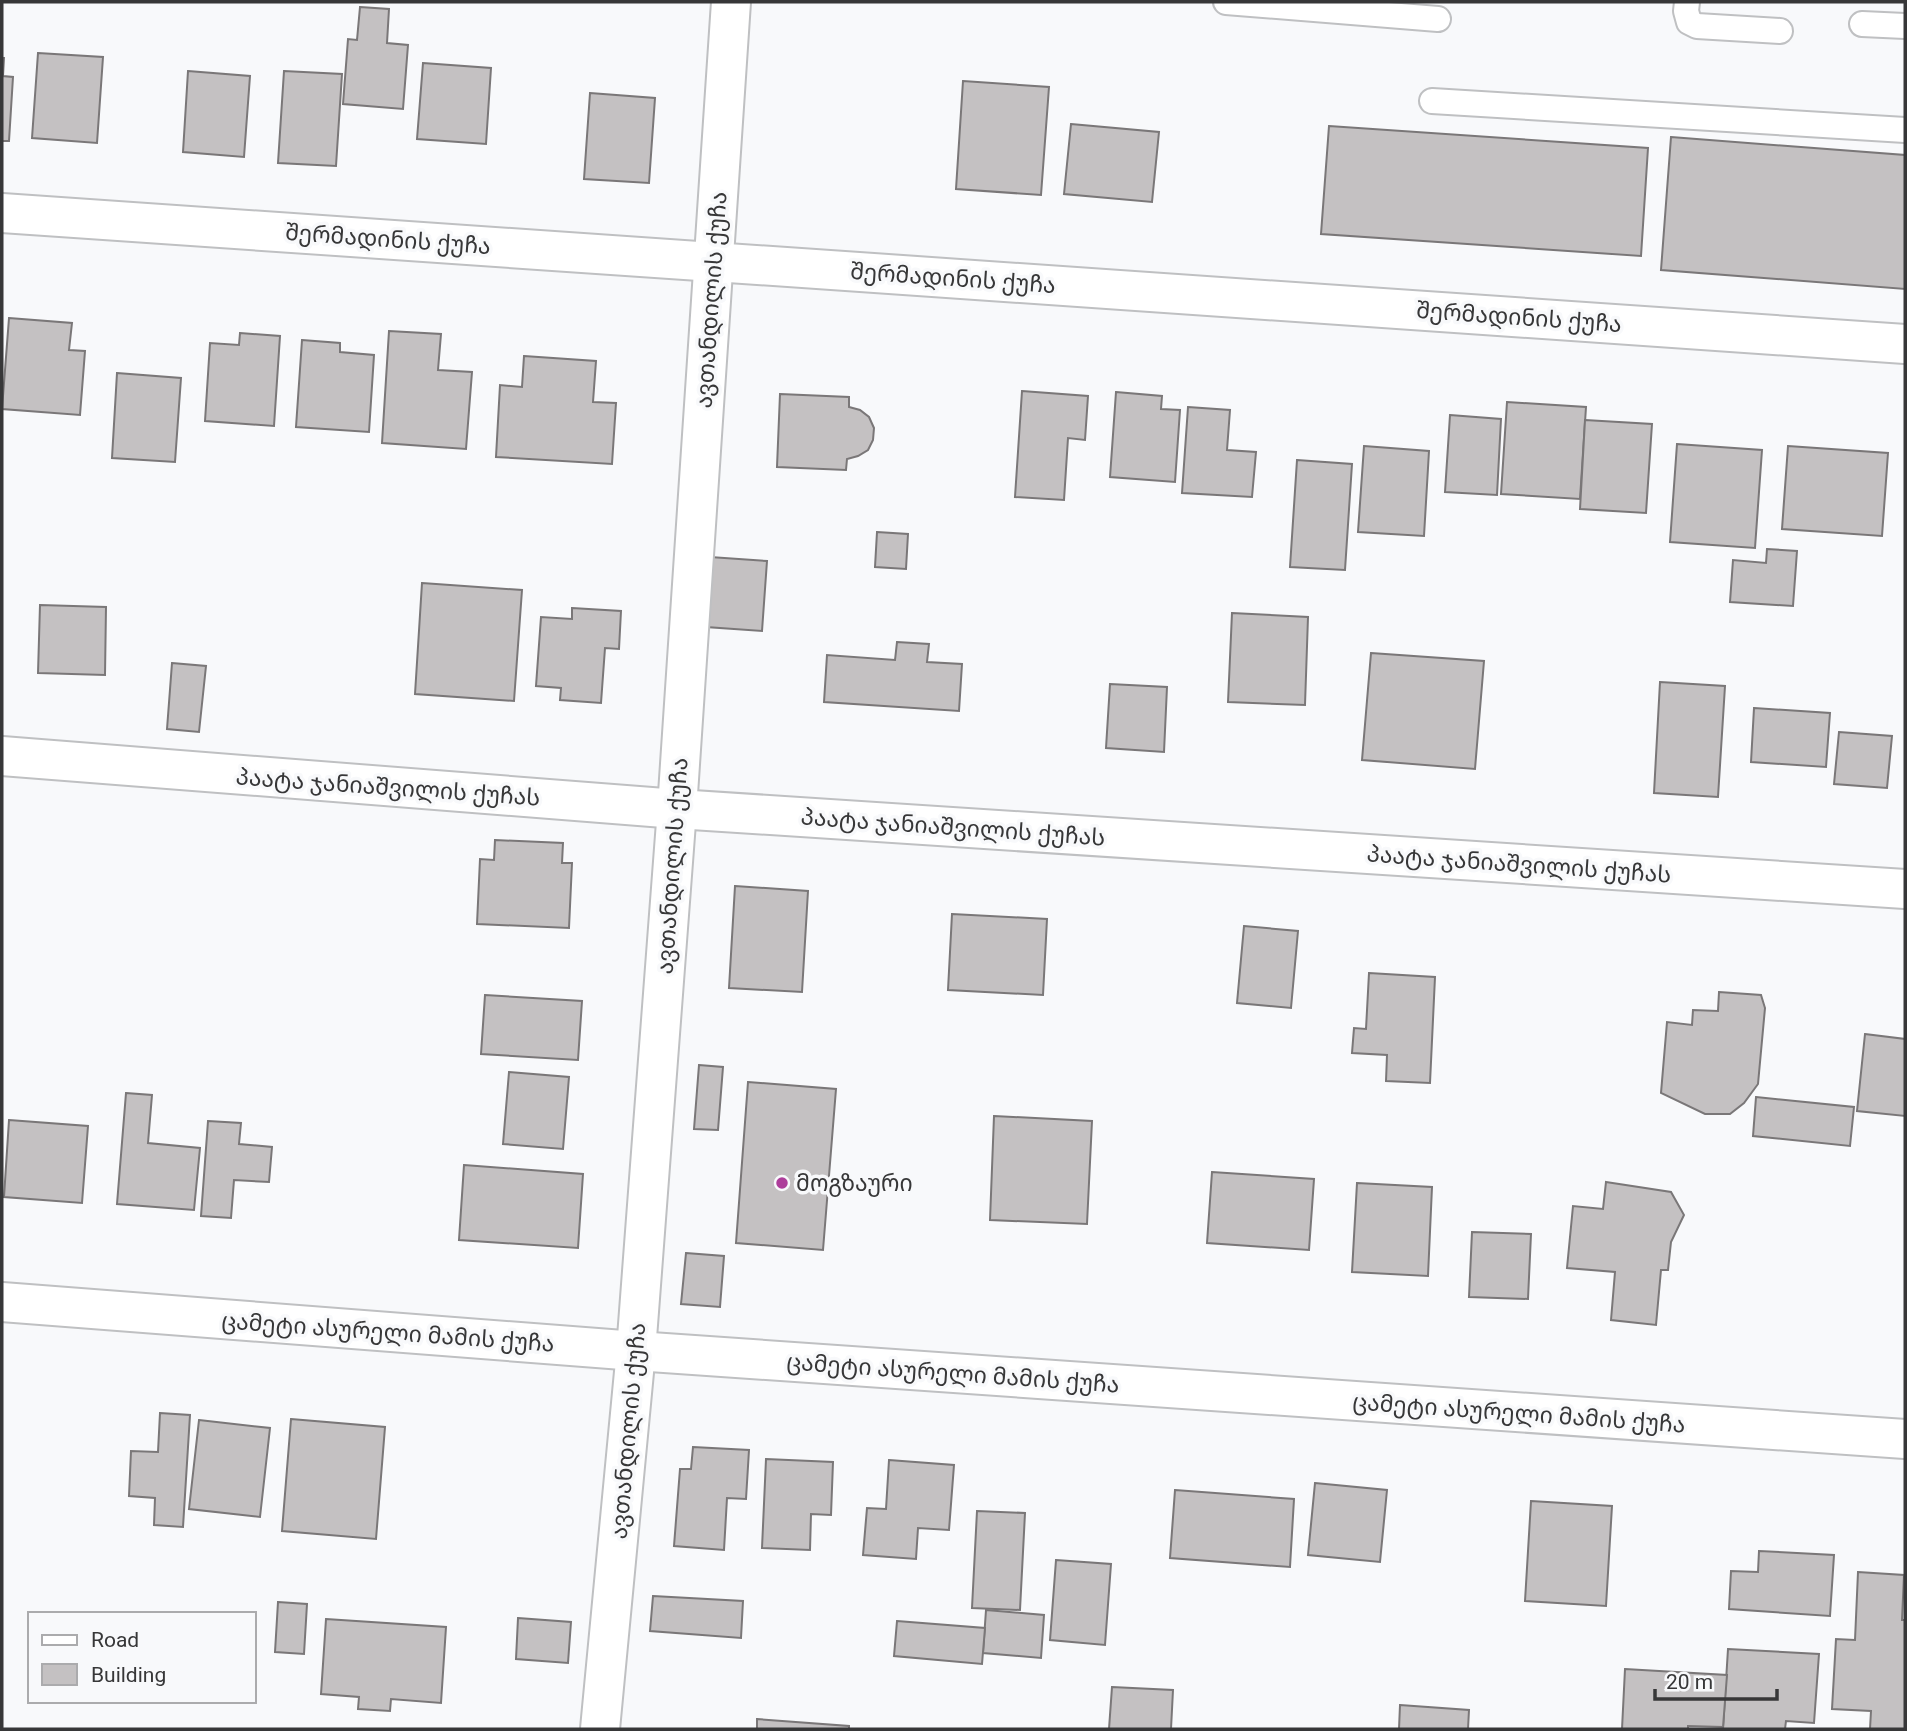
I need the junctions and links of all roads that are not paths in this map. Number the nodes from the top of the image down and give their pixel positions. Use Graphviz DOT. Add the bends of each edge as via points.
graph roads {
  1 [pos="732,2"];
  2 [pos="1226,2"];
  3 [pos="1687,2"];
  4 [pos="1438,19"];
  5 [pos="1862,24"];
  6 [pos="1905,26"];
  7 [pos="1780,32"];
  8 [pos="1432,101"];
  9 [pos="1905,130"];
  10 [pos="2,213"];
  11 [pos="714,262"];
  12 [pos="1905,344"];
  13 [pos="2,757"];
  14 [pos="677,809"];
  15 [pos="1905,889"];
  16 [pos="2,1302"];
  17 [pos="636,1351"];
  18 [pos="1905,1439"];
  19 [pos="600,1729"];
  1 -- 11 [label="street, ავთანდილის ქუჩა"];
  2 -- 4 [label="lane"];
  3 -- 7 [label="lane" via="1689,22 1697,26"];
  5 -- 6 [label="lane"];
  8 -- 9 [label="lane"];
  10 -- 11 [label="street, შერმადინის ქუჩა"];
  11 -- 12 [label="street, შერმადინის ქუჩა"];
  11 -- 14 [label="street, ავთანდილის ქუჩა"];
  13 -- 14 [label="street, პაატა ჯანიაშვილის ქუჩას"];
  14 -- 15 [label="street, პაატა ჯანიაშვილის ქუჩას"];
  14 -- 17 [label="street, ავთანდილის ქუჩა"];
  16 -- 17 [label="street, ცამეტი ასურელი მამის ქუჩა"];
  17 -- 18 [label="street, ცამეტი ასურელი მამის ქუჩა"];
  17 -- 19 [label="street, ავთანდილის ქუჩა"];
}
